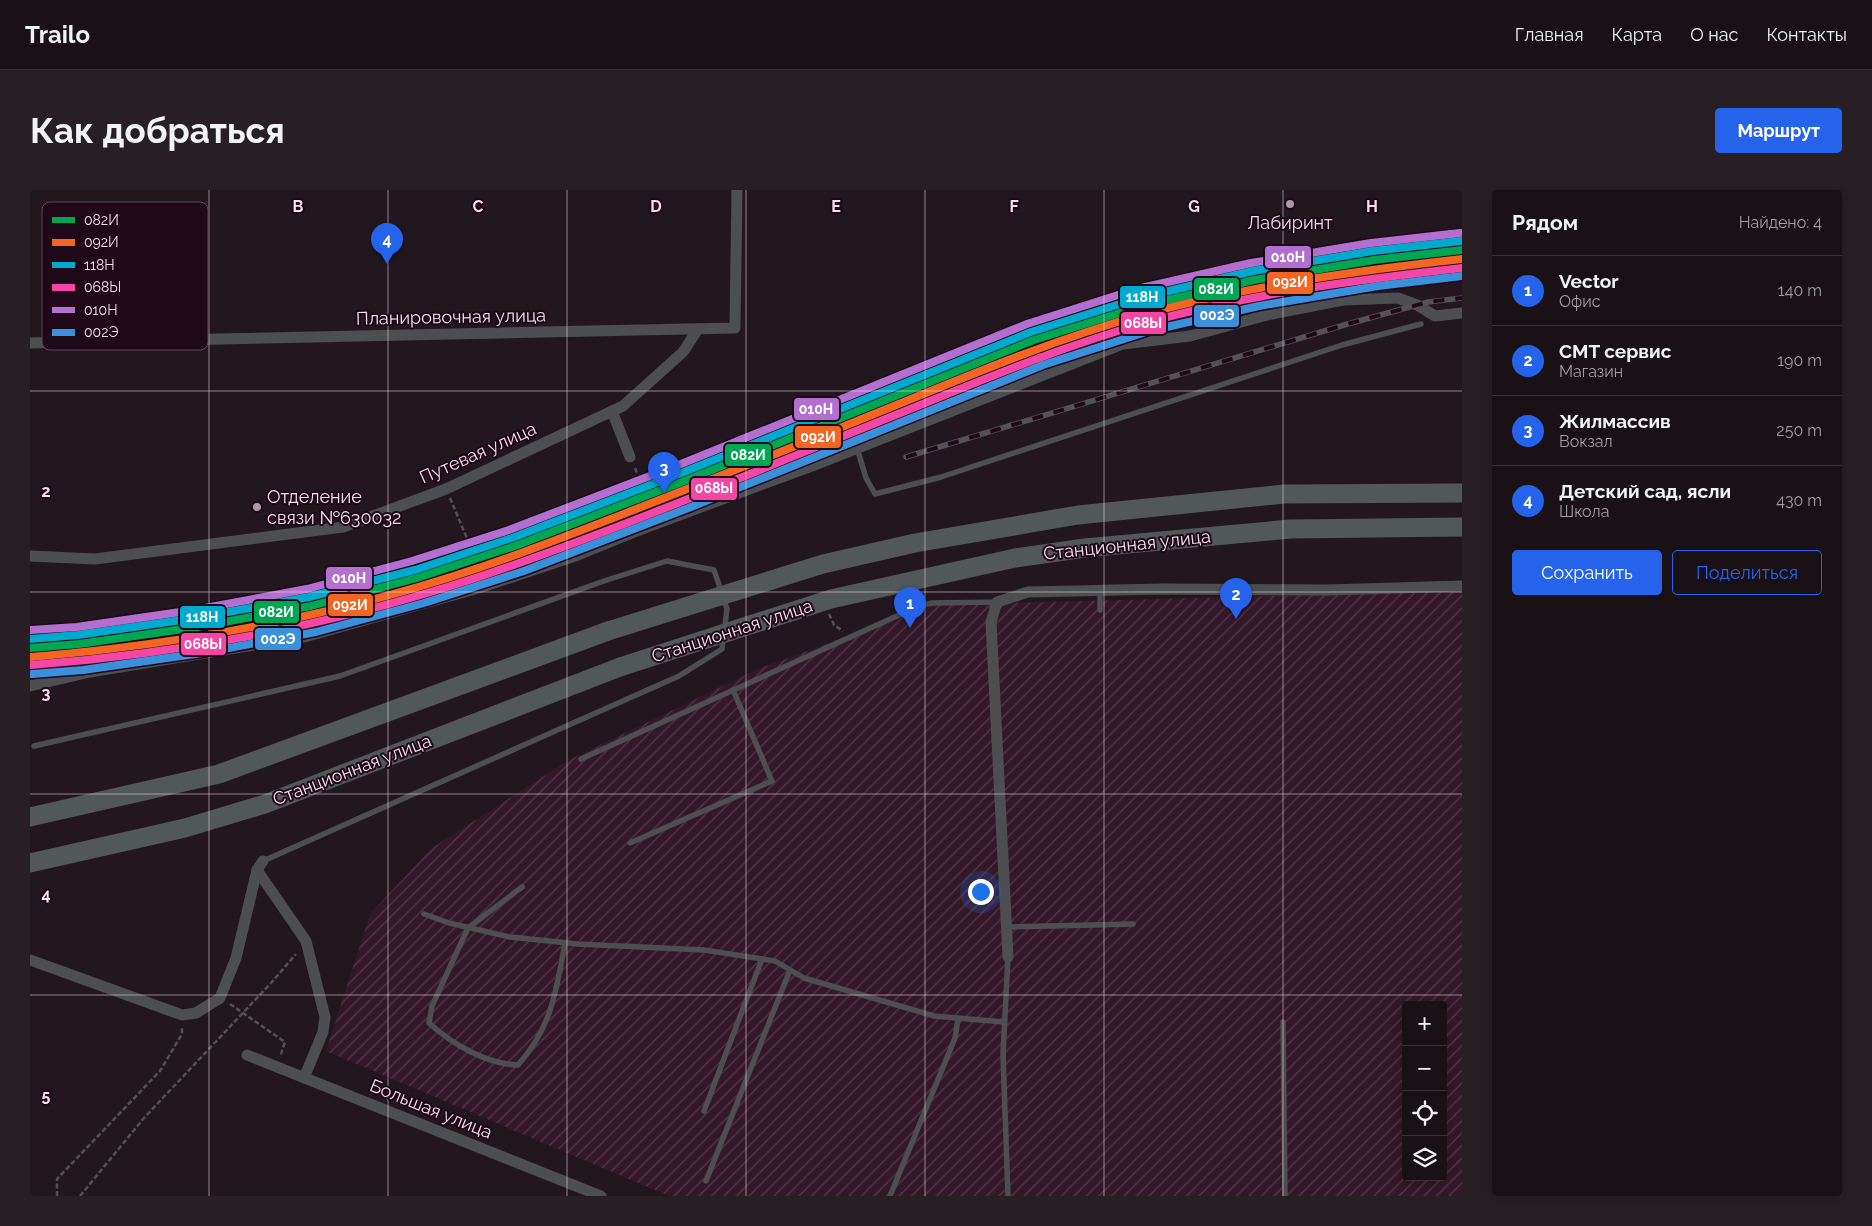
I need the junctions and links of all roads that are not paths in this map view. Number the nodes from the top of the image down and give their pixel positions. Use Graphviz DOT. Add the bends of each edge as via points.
graph roads {
  1 [pos="737,190"];
  2 [pos="1462,313"];
  3 [pos="1422,324"];
  4 [pos="698,329"];
  5 [pos="208,339"];
  6 [pos="612,411"];
  7 [pos="858,448"];
  8 [pos="630,457"];
  9 [pos="1462,493"];
  10 [pos="1462,527"];
  11 [pos="30,556"];
  12 [pos="1462,586"];
  13 [pos="1100,591"];
  14 [pos="997,602"];
  15 [pos="1100,610"];
  16 [pos="30,686"];
  17 [pos="733,690"];
  18 [pos="34,746"];
  19 [pos="581,759"];
  20 [pos="30,817"];
  21 [pos="630,843"];
  22 [pos="30,863"];
  23 [pos="260,865"];
  24 [pos="522,887"];
  25 [pos="424,914"];
  26 [pos="1134,924"];
  27 [pos="1006,927"];
  28 [pos="468,928"];
  29 [pos="565,943"];
  30 [pos="1008,957"];
  31 [pos="762,959"];
  32 [pos="30,960"];
  33 [pos="790,970"];
  34 [pos="958,1019"];
  35 [pos="1004,1022"];
  36 [pos="1283,1022"];
  37 [pos="247,1055"];
  38 [pos="304,1078"];
  39 [pos="704,1111"];
  40 [pos="706,1181"];
  41 [pos="601,1196"];
  42 [pos="890,1196"];
  43 [pos="1008,1196"];
  44 [pos="1286,1196"];
  1 -- 4 [label="street, Планировочная улица" via="735,328"];
  2 -- 7 [label="street" via="1435,316 1398,298 1343,300 1267,315 1190,336 1123,344"];
  3 -- 7 [label="lane" via="1342,345 941,477 875,494 866,478"];
  4 -- 5 [label="street, Планировочная улица"];
  4 -- 6 [label="street, Путевая улица" via="683,352 624,406"];
  6 -- 8 [label="street"];
  6 -- 11 [label="street, Путевая улица" via="446,489 343,527 95,559"];
  7 -- 16 [label="street" via="578,556 482,587 308,636 90,672"];
  9 -- 20 [label="main road, Станционная улица, bridge" via="1284,494 1078,515 823,564 608,632 219,774"];
  10 -- 22 [label="main road, Станционная улица, bridge" via="1290,529 1084,548 1015,558 830,599 620,667 226,817"];
  12 -- 13 [label="street"];
  13 -- 14 [label="street" via="1028,592"];
  13 -- 15 [label="lane"];
  14 -- 17 [label="lane" via="919,606"];
  14 -- 27 [label="street" via="991,622"];
  17 -- 19 [label="lane"];
  17 -- 21 [label="lane" via="772,780"];
  18 -- 23 [label="lane" via="340,676 667,561 714,570 727,609 722,649 715,654 679,676"];
  23 -- 32 [label="street" via="236,958 220,998 196,1013 182,1015"];
  23 -- 38 [label="street" via="306,941 324,1017 323,1032"];
  24 -- 28 [label="lane"];
  25 -- 28 [label="lane"];
  26 -- 27 [label="lane"];
  27 -- 30 [label="street"];
  28 -- 29 [label="lane"];
  28 -- 29 [label="lane" via="432,1006 429,1023 442,1035 505,1064 518,1065 532,1050 548,1021"];
  29 -- 31 [label="lane" via="704,950"];
  30 -- 35 [label="lane"];
  31 -- 33 [label="lane" via="775,961"];
  31 -- 39 [label="lane"];
  33 -- 34 [label="lane" via="804,978 925,1013"];
  33 -- 40 [label="lane"];
  34 -- 35 [label="lane"];
  34 -- 42 [label="lane" via="955,1038"];
  35 -- 43 [label="lane"];
  36 -- 44 [label="lane"];
  37 -- 38 [label="street, Большая улица"];
  38 -- 41 [label="street, Большая улица"];
}
